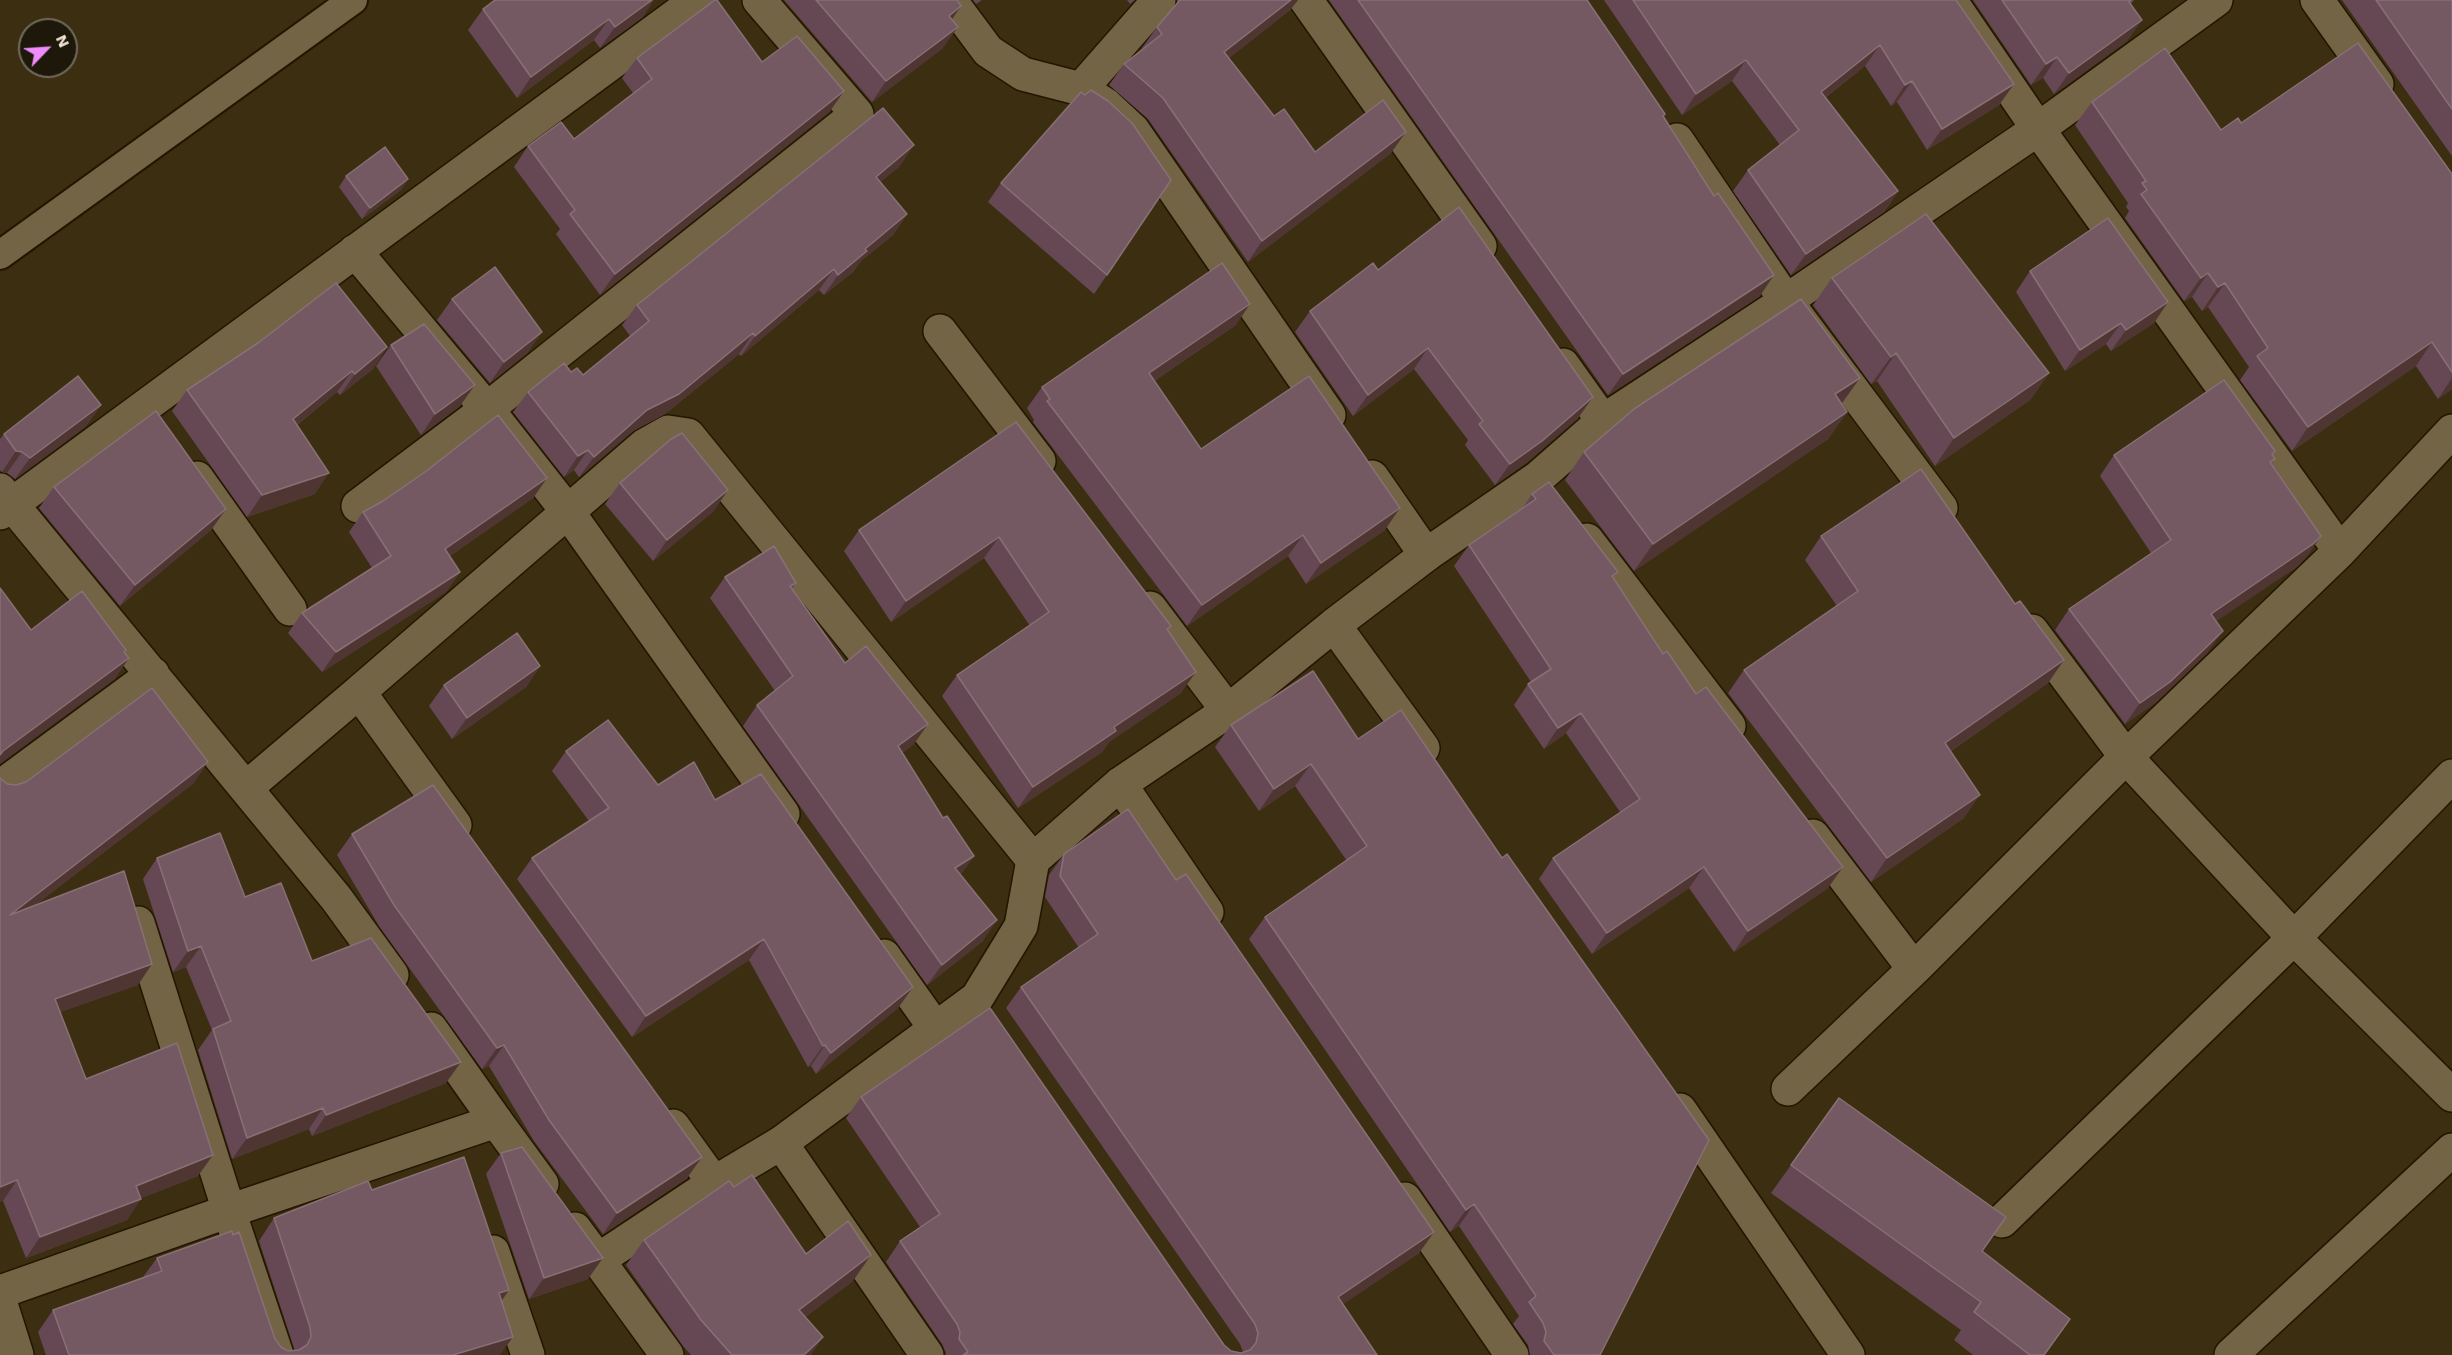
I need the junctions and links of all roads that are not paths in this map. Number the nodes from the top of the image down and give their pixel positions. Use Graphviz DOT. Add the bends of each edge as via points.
graph roads {
  1 [pos="353,0"];
  2 [pos="697,0"];
  3 [pos="759,0"];
  4 [pos="950,0"];
  5 [pos="1159,0"];
  6 [pos="1306,0"];
  7 [pos="1950,0"];
  8 [pos="2216,0"];
  9 [pos="2317,0"];
  10 [pos="1081,89"];
  11 [pos="2391,104"];
  12 [pos="1660,116"];
  13 [pos="2038,129"];
  14 [pos="355,251"];
  15 [pos="0,255"];
  16 [pos="1499,274"];
  17 [pos="1786,300"];
  18 [pos="940,331"];
  19 [pos="1548,343"];
  20 [pos="487,409"];
  21 [pos="1603,421"];
  22 [pos="2452,431"];
  23 [pos="180,454"];
  24 [pos="1055,483"];
  25 [pos="1553,496"];
  26 [pos="4,503"];
  27 [pos="358,506"];
  28 [pos="568,512"];
  29 [pos="1956,529"];
  30 [pos="2340,551"];
  31 [pos="1426,555"];
  32 [pos="1134,588"];
  33 [pos="2013,604"];
  34 [pos="290,609"];
  35 [pos="1334,625"];
  36 [pos="153,674"];
  37 [pos="359,692"];
  38 [pos="1228,711"];
  39 [pos="1748,751"];
  40 [pos="2126,757"];
  41 [pos="1443,775"];
  42 [pos="2452,776"];
  43 [pos="1120,784"];
  44 [pos="0,787"];
  45 [pos="246,788"];
  46 [pos="1791,808"];
  47 [pos="804,843"];
  48 [pos="470,846"];
  49 [pos="1033,860"];
  50 [pos="128,890"];
  51 [pos="866,931"];
  52 [pos="1221,932"];
  53 [pos="2294,938"];
  54 [pos="1914,969"];
  55 [pos="976,998"];
  56 [pos="997,1027"];
  57 [pos="935,1028"];
  58 [pos="1788,1089"];
  59 [pos="1665,1090"];
  60 [pos="2452,1095"];
  61 [pos="658,1106"];
  62 [pos="496,1121"];
  63 [pos="453,1134"];
  64 [pos="781,1143"];
  65 [pos="2452,1150"];
  66 [pos="464,1167"];
  67 [pos="1390,1178"];
  68 [pos="714,1183"];
  69 [pos="229,1211"];
  70 [pos="2002,1221"];
  71 [pos="483,1222"];
  72 [pos="598,1260"];
  73 [pos="0,1292"];
  74 [pos="0,1301"];
  75 [pos="18,1355"];
  76 [pos="277,1355"];
  77 [pos="528,1355"];
  78 [pos="667,1355"];
  79 [pos="927,1355"];
  80 [pos="1512,1355"];
  81 [pos="1848,1355"];
  82 [pos="2231,1355"];
  1 -- 15 [label="lane"];
  2 -- 14 [label="street"];
  3 -- 20 [label="street" via="856,114"];
  4 -- 10 [label="street" via="988,51 1023,74"];
  5 -- 10 [label="street"];
  6 -- 16 [label="street"];
  7 -- 13 [label="street"];
  8 -- 13 [label="street"];
  9 -- 11 [label="street"];
  10 -- 31 [label="street" via="1133,130"];
  12 -- 17 [label="street"];
  13 -- 17 [label="street"];
  13 -- 30 [label="street"];
  14 -- 20 [label="street"];
  14 -- 26 [label="street" via="153,415"];
  17 -- 21 [label="street"];
  17 -- 29 [label="street"];
  18 -- 24 [label="street"];
  19 -- 21 [label="street"];
  20 -- 27 [label="street"];
  20 -- 28 [label="street"];
  21 -- 25 [label="street"];
  22 -- 30 [label="street"];
  23 -- 34 [label="street"];
  25 -- 31 [label="street"];
  25 -- 39 [label="street"];
  26 -- 36 [label="street"];
  28 -- 37 [label="street"];
  28 -- 47 [label="street"];
  28 -- 49 [label="street" via="645,445 668,432 688,435"];
  30 -- 40 [label="street"];
  31 -- 35 [label="street"];
  32 -- 38 [label="street"];
  33 -- 40 [label="street"];
  35 -- 38 [label="street"];
  35 -- 41 [label="street"];
  36 -- 44 [label="street"];
  36 -- 45 [label="street"];
  37 -- 45 [label="street"];
  37 -- 48 [label="street"];
  38 -- 43 [label="street"];
  40 -- 53 [label="street"];
  40 -- 54 [label="street"];
  42 -- 53 [label="street"];
  43 -- 49 [label="street"];
  43 -- 52 [label="street"];
  45 -- 62 [label="street" via="336,898"];
  46 -- 54 [label="street"];
  49 -- 55 [label="street" via="1021,926"];
  50 -- 69 [label="street"];
  51 -- 57 [label="street"];
  53 -- 60 [label="street"];
  53 -- 70 [label="street"];
  54 -- 58 [label="street"];
  55 -- 56 [label="street"];
  55 -- 57 [label="street"];
  57 -- 64 [label="street"];
  59 -- 81 [label="street"];
  61 -- 68 [label="street"];
  62 -- 63 [label="street"];
  62 -- 72 [label="street"];
  63 -- 66 [label="street"];
  63 -- 69 [label="street"];
  64 -- 68 [label="street"];
  64 -- 79 [label="street"];
  65 -- 82 [label="street"];
  67 -- 80 [label="street"];
  68 -- 72 [label="street"];
  69 -- 73 [label="street"];
  69 -- 76 [label="street"];
  71 -- 77 [label="street"];
  72 -- 78 [label="street"];
  74 -- 75 [label="street"];
}
